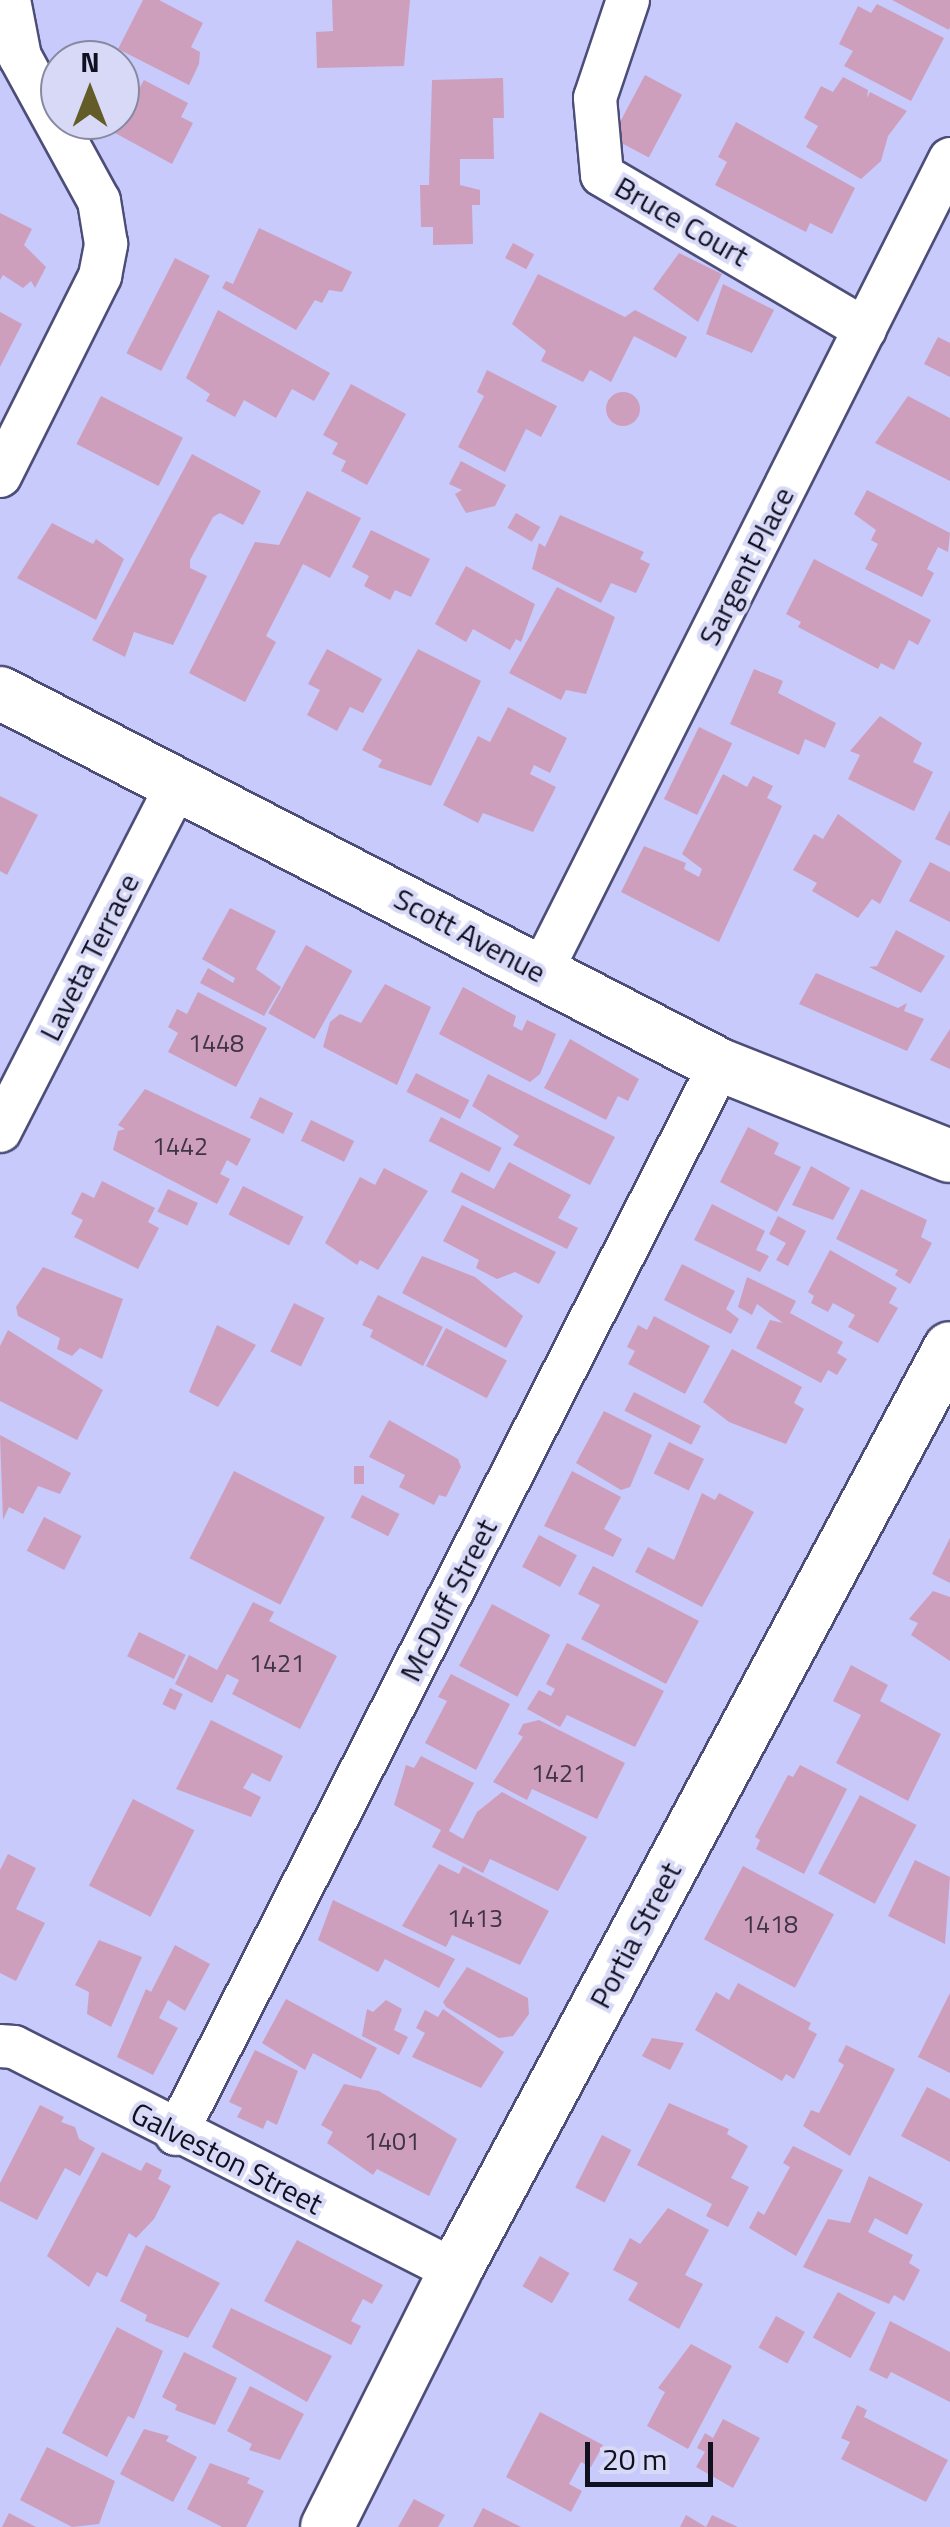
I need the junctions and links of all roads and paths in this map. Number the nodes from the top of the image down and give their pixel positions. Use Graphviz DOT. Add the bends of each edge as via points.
graph roads {
  1 [pos="9,0"];
  2 [pos="628,0"];
  3 [pos="950,159"];
  4 [pos="866,329"];
  5 [pos="0,476"];
  6 [pos="0,693"];
  7 [pos="178,783"];
  8 [pos="541,972"];
  9 [pos="720,1065"];
  10 [pos="0,1131"];
  11 [pos="950,1156"];
  12 [pos="950,1348"];
  13 [pos="0,2046"];
  14 [pos="176,2134"];
  15 [pos="454,2271"];
  16 [pos="327,2527"];
  1 -- 5 [label="street" via="20,57 99,201 106,244 100,276"];
  2 -- 4 [label="street, Bruce Court" via="596,98 602,175"];
  3 -- 4 [label="street, Sargent Place"];
  4 -- 8 [label="street, Sargent Place"];
  6 -- 7 [label="street, Scott Avenue"];
  7 -- 8 [label="street, Scott Avenue"];
  7 -- 10 [label="street, Laveta Terrace"];
  8 -- 9 [label="street, Scott Avenue"];
  9 -- 11 [label="street, Scott Avenue"];
  9 -- 14 [label="street, McDuff Street"];
  12 -- 15 [label="street, Portia Street"];
  13 -- 14 [label="street, Galveston Street" via="14,2047"];
  14 -- 15 [label="street, Galveston Street"];
  15 -- 16 [label="street, Portia Street"];
}
